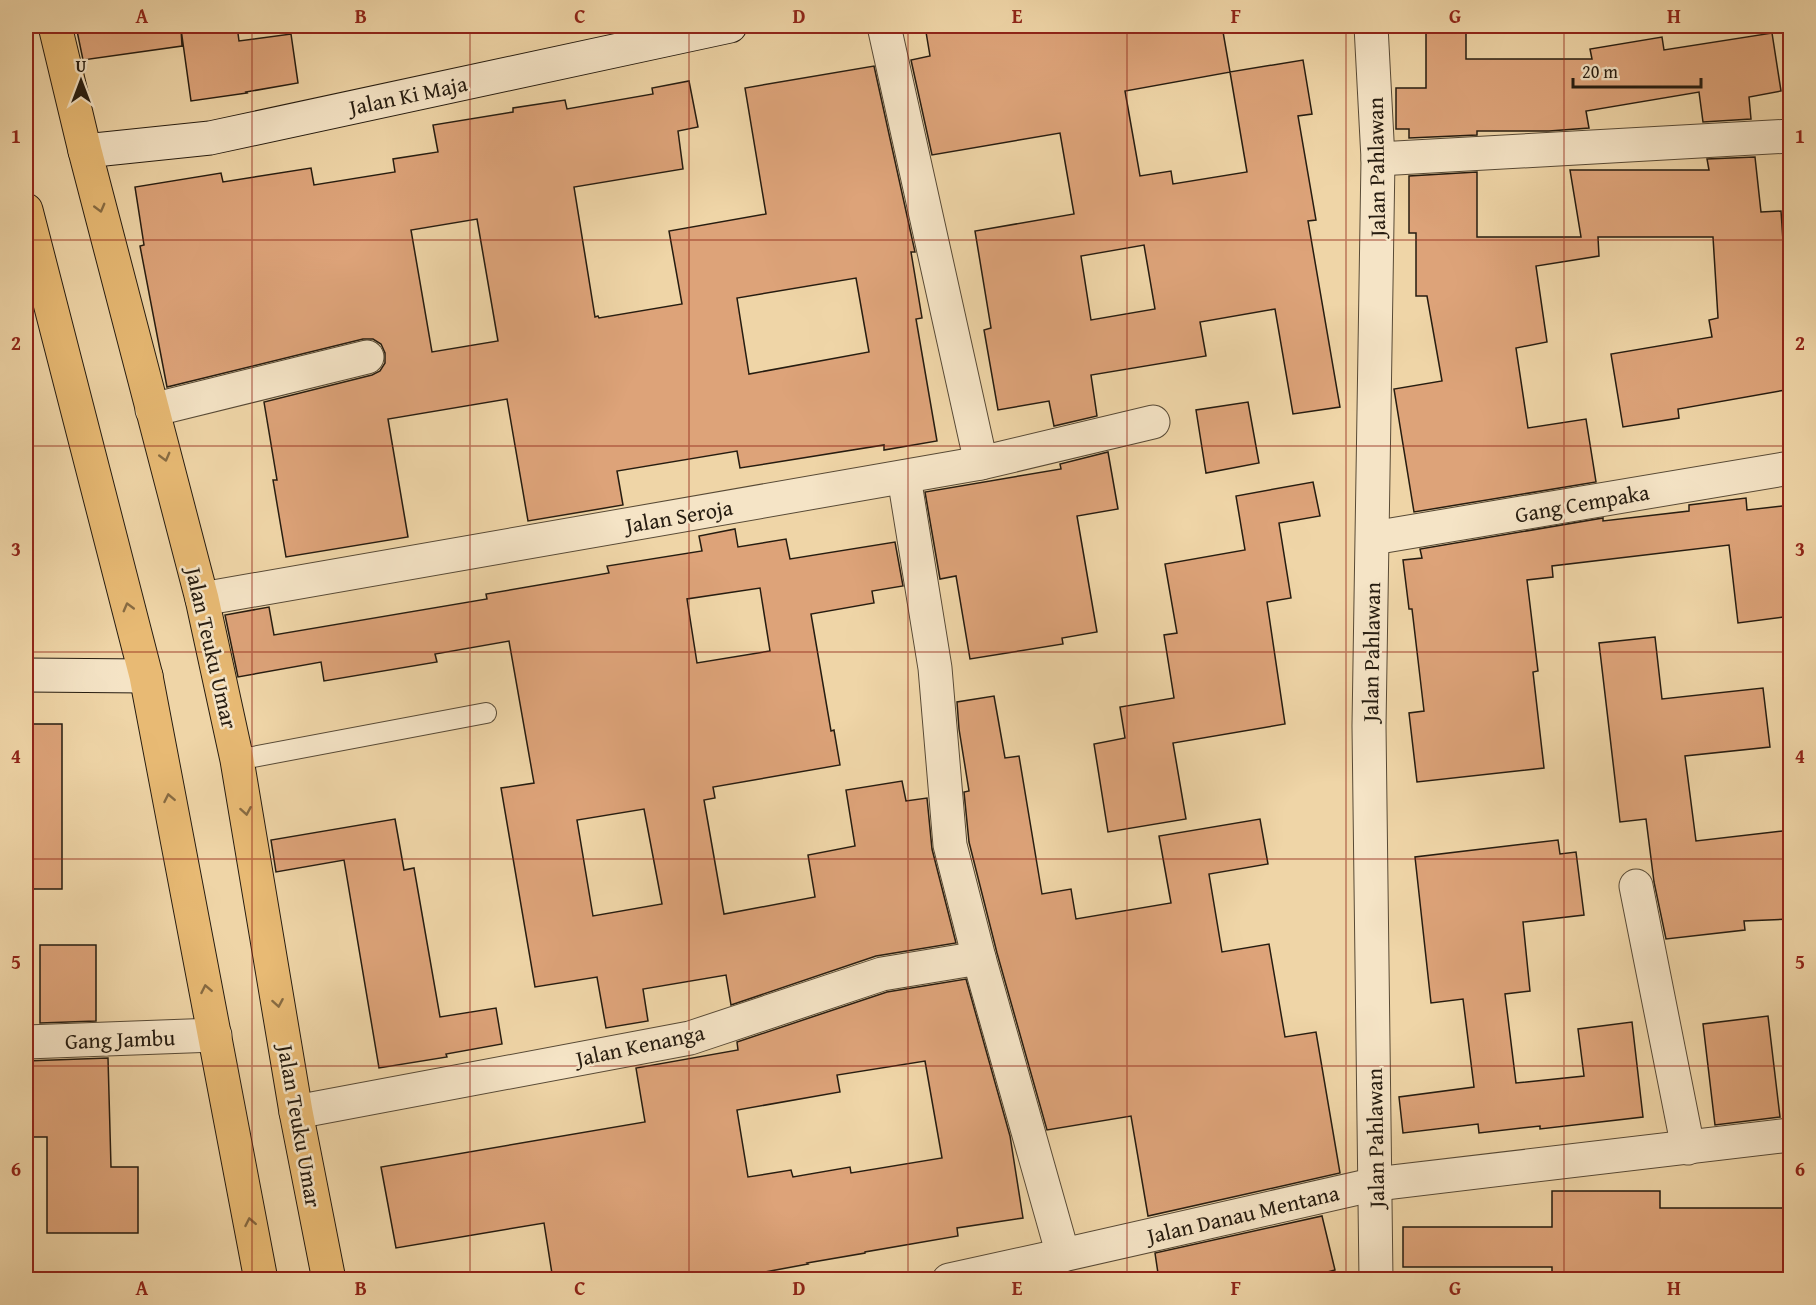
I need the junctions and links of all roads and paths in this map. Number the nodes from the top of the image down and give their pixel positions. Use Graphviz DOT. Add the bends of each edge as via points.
graph roads {
  1 [pos="55,26"];
  2 [pos="729,26"];
  3 [pos="884,26"];
  4 [pos="1371,26"];
  5 [pos="644,35"];
  6 [pos="1791,136"];
  7 [pos="85,151"];
  8 [pos="1378,159"];
  9 [pos="26,210"];
  10 [pos="367,357"];
  11 [pos="152,410"];
  12 [pos="1153,422"];
  13 [pos="981,463"];
  14 [pos="1791,468"];
  15 [pos="904,477"];
  16 [pos="1373,538"];
  17 [pos="202,599"];
  18 [pos="26,675"];
  19 [pos="146,676"];
  20 [pos="486,713"];
  21 [pos="237,760"];
  22 [pos="1636,886"];
  23 [pos="979,958"];
  24 [pos="215,1035"];
  25 [pos="26,1042"];
  26 [pos="296,1112"];
  27 [pos="1791,1135"];
  28 [pos="1688,1148"];
  29 [pos="1376,1184"];
  30 [pos="1063,1255"];
  31 [pos="261,1280"];
  32 [pos="329,1280"];
  33 [pos="949,1280"];
  34 [pos="1376,1280"];
  1 -- 7 [label="highway, Jalan Teuku Umar"];
  2 -- 5 [label="street, Jalan Ki Maja"];
  3 -- 13 [label="street"];
  4 -- 8 [label="street, Jalan Pahlawan"];
  5 -- 7 [label="street, Jalan Ki Maja" via="210,138"];
  6 -- 8 [label="street"];
  7 -- 11 [label="highway, Jalan Teuku Umar, one-way"];
  8 -- 16 [label="street, Jalan Pahlawan"];
  19 -- 9 [label="highway, one-way"];
  10 -- 11 [label="street"];
  11 -- 17 [label="highway, Jalan Teuku Umar, one-way"];
  12 -- 13 [label="street, Jalan Seroja"];
  13 -- 15 [label="street, Jalan Seroja"];
  14 -- 16 [label="street, Gang Cempaka"];
  15 -- 17 [label="street, Jalan Seroja"];
  15 -- 23 [label="street" via="935,668 950,845"];
  16 -- 29 [label="street, Jalan Pahlawan" via="1369,726"];
  17 -- 21 [label="highway, Jalan Teuku Umar"];
  18 -- 19 [label="street"];
  24 -- 19 [label="highway, one-way"];
  20 -- 21 [label="lane"];
  21 -- 26 [label="highway, Jalan Teuku Umar, one-way"];
  22 -- 28 [label="street"];
  23 -- 26 [label="street, Jalan Kenanga" via="882,974 690,1038"];
  23 -- 30 [label="street"];
  24 -- 25 [label="street, Gang Jambu"];
  31 -- 24 [label="highway, one-way"];
  26 -- 32 [label="highway, Jalan Teuku Umar"];
  27 -- 28 [label="street, Jalan Danau Mentana"];
  28 -- 29 [label="street, Jalan Danau Mentana"];
  29 -- 30 [label="street, Jalan Danau Mentana"];
  29 -- 34 [label="street, Jalan Pahlawan"];
  30 -- 33 [label="street, Jalan Danau Mentana"];
}
